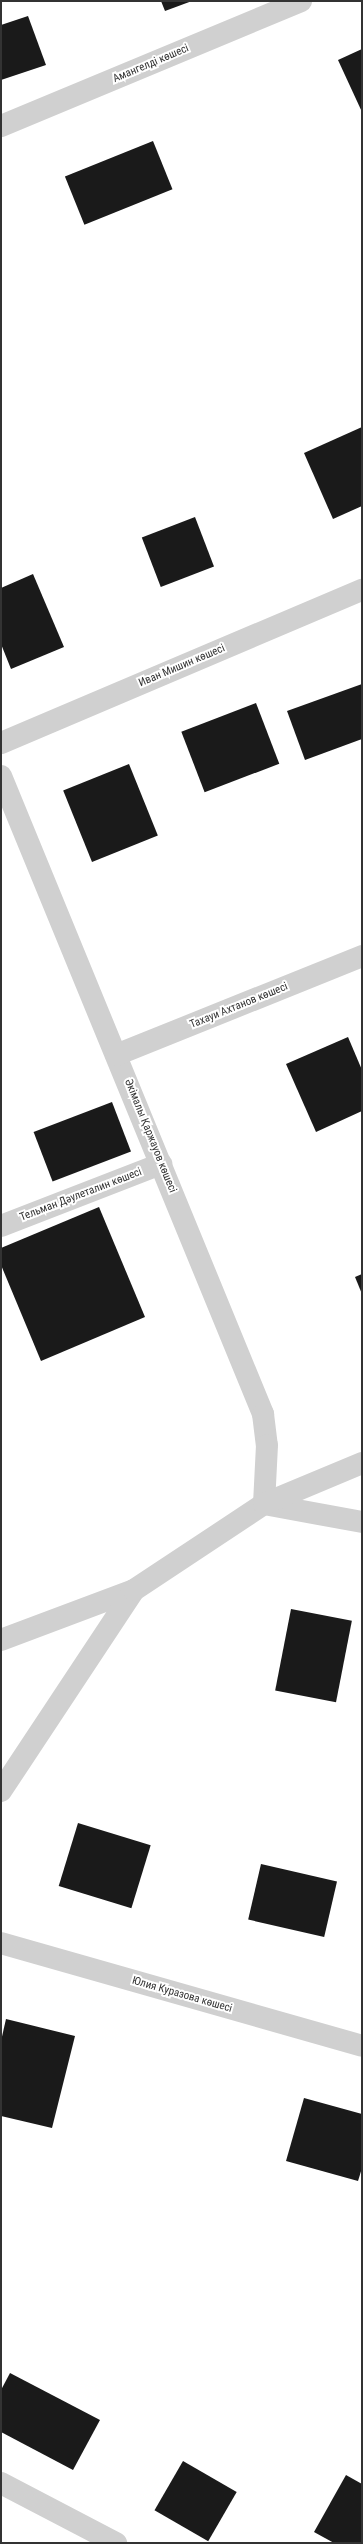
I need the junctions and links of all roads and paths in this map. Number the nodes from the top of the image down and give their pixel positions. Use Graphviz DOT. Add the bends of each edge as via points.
graph roads {
  1 [pos="301,1"];
  2 [pos="1,126"];
  3 [pos="362,590"];
  4 [pos="1,743"];
  5 [pos="1,776"];
  6 [pos="362,956"];
  7 [pos="116,1055"];
  8 [pos="161,1164"];
  9 [pos="1,1226"];
  10 [pos="362,1463"];
  11 [pos="264,1504"];
  12 [pos="362,1522"];
  13 [pos="134,1590"];
  14 [pos="1,1640"];
  15 [pos="1,1791"];
  16 [pos="1,1943"];
  17 [pos="362,2046"];
  18 [pos="1,2483"];
  19 [pos="116,2543"];
  1 -- 2 [label="street, Амангелді көшесі"];
  3 -- 4 [label="street, Иван Мишин көшесі"];
  5 -- 7 [label="street, Әкімалы Қаржауов көшесі"];
  6 -- 7 [label="street, Тахауи Ахтанов көшесі"];
  7 -- 8 [label="street, Әкімалы Қаржауов көшесі"];
  8 -- 9 [label="street, Тельман Дәулеталин көшесі"];
  8 -- 11 [label="street, Әкімалы Қаржауов көшесі" via="263,1414 267,1445"];
  10 -- 11 [label="street"];
  11 -- 12 [label="street"];
  11 -- 13 [label="street"];
  13 -- 14 [label="street"];
  13 -- 15 [label="street"];
  16 -- 17 [label="street, Юлия Куразова көшесі"];
  18 -- 19 [label="street"];
}
